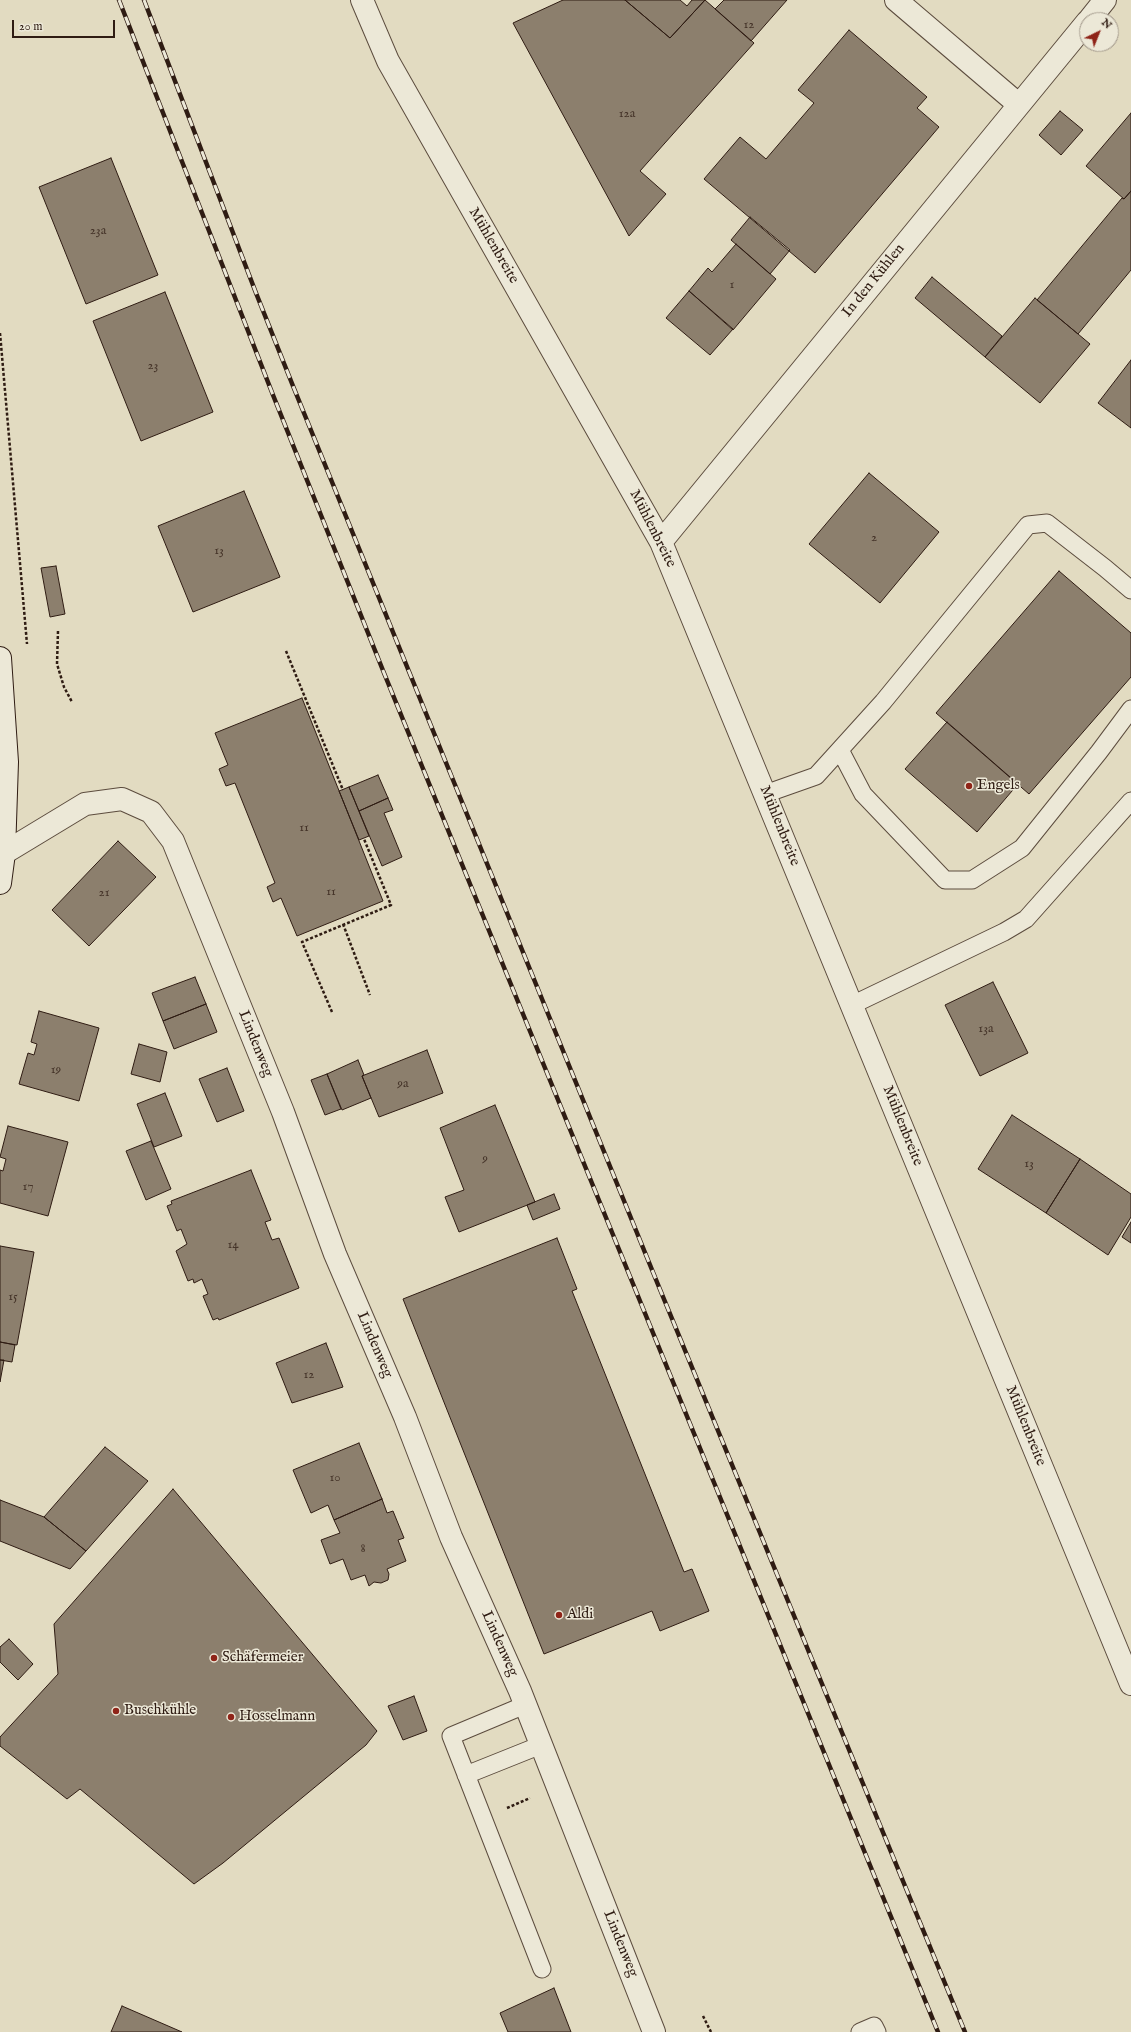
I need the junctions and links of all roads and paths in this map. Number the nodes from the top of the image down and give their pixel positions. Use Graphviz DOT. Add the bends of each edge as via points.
graph roads {
  1 [pos="362,0"];
  2 [pos="896,0"];
  3 [pos="1105,0"];
  4 [pos="1095,12"];
  5 [pos="1079,32"];
  6 [pos="1018,104"];
  7 [pos="0,333"];
  8 [pos="661,542"];
  9 [pos="1131,590"];
  10 [pos="58,631"];
  11 [pos="27,646"];
  12 [pos="286,651"];
  13 [pos="0,658"];
  14 [pos="72,702"];
  15 [pos="1131,709"];
  16 [pos="840,750"];
  17 [pos="4,759"];
  18 [pos="343,790"];
  19 [pos="765,794"];
  20 [pos="1131,801"];
  21 [pos="364,839"];
  22 [pos="4,853"];
  23 [pos="0,883"];
  24 [pos="344,924"];
  25 [pos="370,995"];
  26 [pos="852,1005"];
  27 [pos="332,1012"];
  28 [pos="1131,1684"];
  29 [pos="525,1705"];
  30 [pos="541,1745"];
  31 [pos="466,1775"];
  32 [pos="558,1787"];
  33 [pos="482,1818"];
  34 [pos="542,1969"];
  35 [pos="703,2016"];
  36 [pos="654,2032"];
  37 [pos="711,2032"];
  38 [pos="860,2032"];
  39 [pos="877,2032"];
  1 -- 8 [label="street, Mühlenbreite" via="388,61"];
  2 -- 6 [label="street"];
  3 -- 4 [label="street, In den Kühlen"];
  5 -- 6 [label="street, In den Kühlen"];
  6 -- 8 [label="street, In den Kühlen"];
  7 -- 11 [label="path"];
  8 -- 19 [label="street, Mühlenbreite"];
  9 -- 16 [label="lane" via="1047,523 1028,525 883,702"];
  10 -- 14 [label="path" via="57,664"];
  12 -- 18 [label="path"];
  13 -- 17 [label="street"];
  15 -- 16 [label="lane" via="1022,848 972,880 945,880 863,794"];
  16 -- 19 [label="lane" via="816,776"];
  17 -- 22 [label="street"];
  19 -- 26 [label="street, Mühlenbreite"];
  20 -- 26 [label="lane" via="1026,919"];
  21 -- 24 [label="path" via="391,905"];
  22 -- 23 [label="street"];
  22 -- 29 [label="street, Lindenweg" via="85,804 122,799 151,812 173,841 283,1112 335,1254 404,1417 451,1537"];
  24 -- 25 [label="path"];
  24 -- 27 [label="path" via="302,942"];
  26 -- 28 [label="street, Mühlenbreite"];
  29 -- 30 [label="street, Lindenweg"];
  29 -- 31 [label="lane" via="451,1736"];
  30 -- 31 [label="lane"];
  30 -- 32 [label="street, Lindenweg"];
  31 -- 33 [label="lane"];
  32 -- 33 [label="path"];
  32 -- 36 [label="street, Lindenweg"];
  33 -- 34 [label="lane"];
  35 -- 37 [label="path"];
  38 -- 39 [label="lane" via="874,2026"];
}
